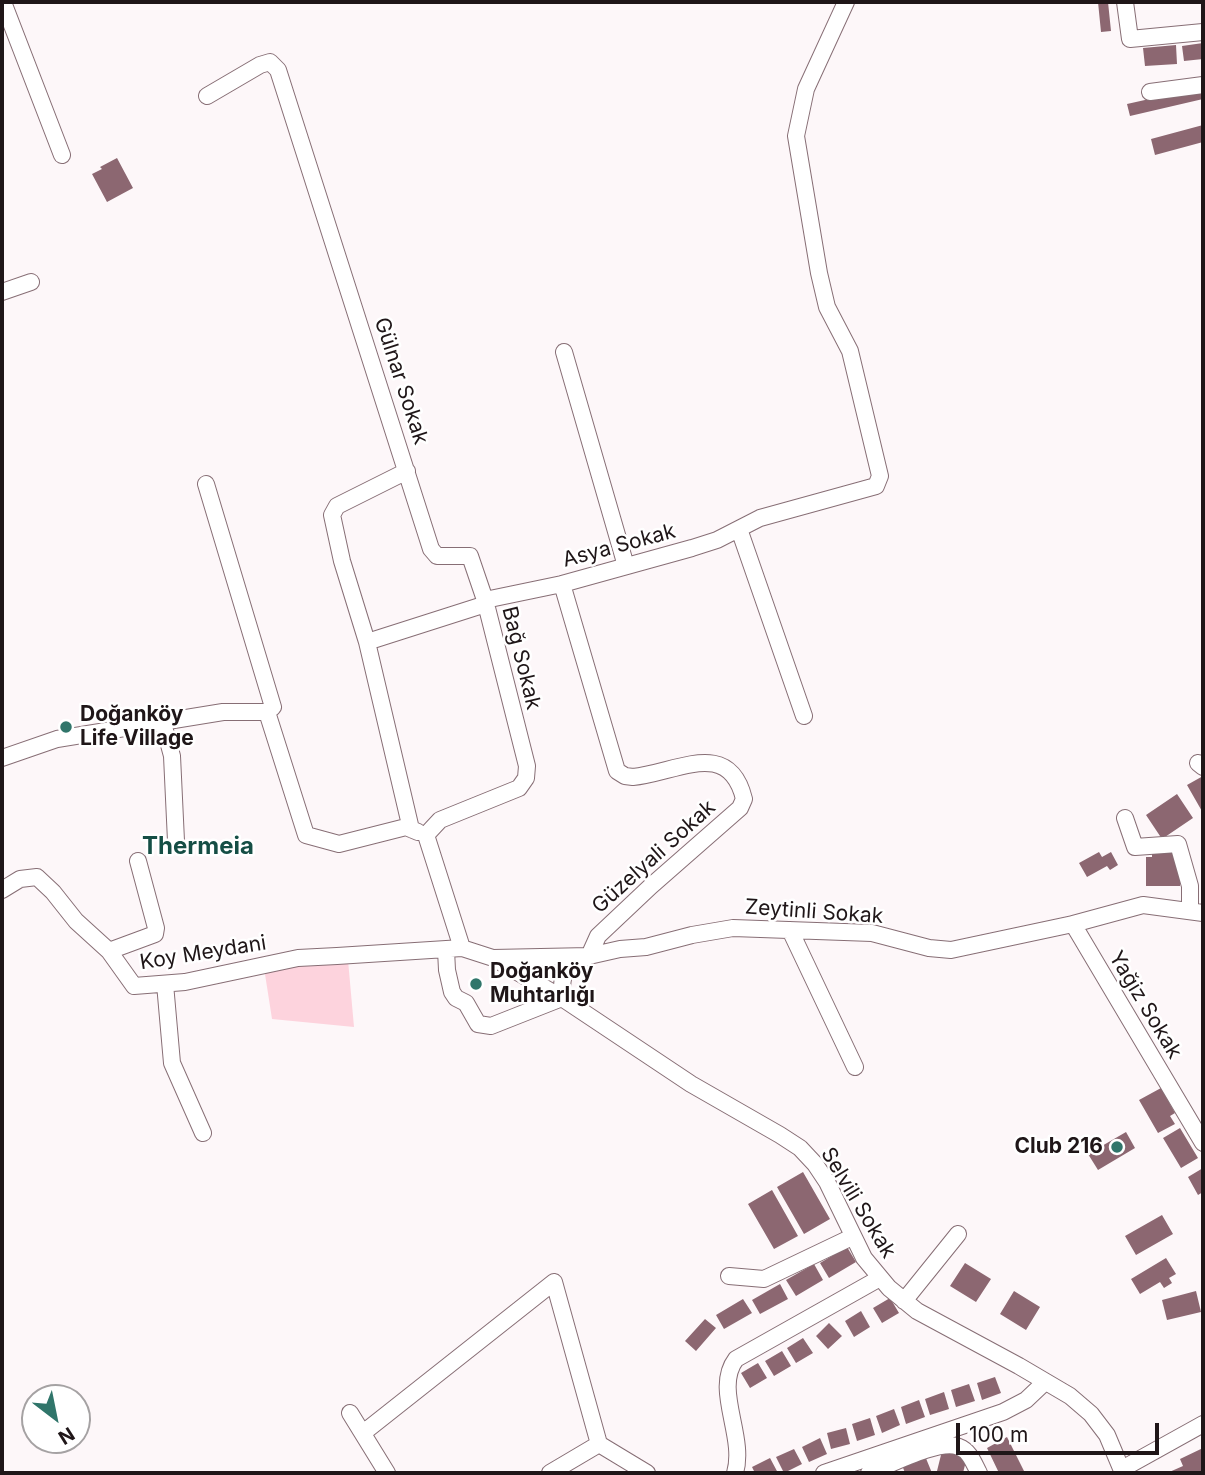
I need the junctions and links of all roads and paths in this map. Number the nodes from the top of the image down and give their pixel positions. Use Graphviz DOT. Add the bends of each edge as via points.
graph roads {
  1 [pos="3,2"];
  2 [pos="846,2"];
  3 [pos="1125,2"];
  4 [pos="1203,32"];
  5 [pos="1203,85"];
  6 [pos="1150,92"];
  7 [pos="206,96"];
  8 [pos="62,155"];
  9 [pos="30,282"];
  10 [pos="2,292"];
  11 [pos="564,352"];
  12 [pos="407,471"];
  13 [pos="206,484"];
  14 [pos="739,529"];
  15 [pos="626,566"];
  16 [pos="562,584"];
  17 [pos="486,602"];
  18 [pos="367,642"];
  19 [pos="267,712"];
  20 [pos="804,716"];
  21 [pos="163,723"];
  22 [pos="2,758"];
  23 [pos="1125,818"];
  24 [pos="419,832"];
  25 [pos="176,841"];
  26 [pos="138,861"];
  27 [pos="2,890"];
  28 [pos="1197,912"];
  29 [pos="1073,924"];
  30 [pos="790,930"];
  31 [pos="454,949"];
  32 [pos="109,951"];
  33 [pos="589,956"];
  34 [pos="493,958"];
  35 [pos="165,984"];
  36 [pos="562,998"];
  37 [pos="855,1067"];
  38 [pos="203,1133"];
  39 [pos="1203,1143"];
  40 [pos="958,1234"];
  41 [pos="852,1237"];
  42 [pos="729,1276"];
  43 [pos="880,1278"];
  44 [pos="904,1301"];
  45 [pos="1045,1382"];
  46 [pos="350,1413"];
  47 [pos="1203,1424"];
  48 [pos="363,1433"];
  49 [pos="598,1444"];
  50 [pos="1123,1471"];
  51 [pos="387,1473"];
  52 [pos="550,1473"];
  53 [pos="647,1473"];
  54 [pos="735,1473"];
  55 [pos="824,1473"];
  56 [pos="869,1473"];
  57 [pos="979,1473"];
  1 -- 8 [label="street"];
  2 -- 14 [label="street, Asya Sokak" via="806,89 796,136 827,307 850,351 880,476 876,486"];
  3 -- 4 [label="street" via="1130,39"];
  5 -- 6 [label="street"];
  7 -- 12 [label="street, Gülnar Sokak" via="260,65 270,62 278,70"];
  9 -- 10 [label="street"];
  11 -- 15 [label="street"];
  12 -- 17 [label="street, Bağ Sokak" via="431,549 437,556 470,556"];
  12 -- 18 [label="street, Gülnar Sokak" via="337,506 332,515"];
  13 -- 19 [label="street" via="273,707"];
  14 -- 15 [label="street, Asya Sokak" via="705,544"];
  14 -- 20 [label="street"];
  15 -- 16 [label="street, Asya Sokak"];
  16 -- 17 [label="street, Asya Sokak"];
  16 -- 33 [label="street, Güzelyali Sokak" via="617,771 634,778 691,764 721,765 737,778 744,799 740,808 598,936"];
  17 -- 18 [label="street, Asya Sokak"];
  17 -- 24 [label="street, Bağ Sokak" via="527,766 526,778 519,788"];
  18 -- 24 [label="street, Gülnar Sokak"];
  19 -- 21 [label="street" via="223,712"];
  19 -- 24 [label="street" via="306,835 339,844 406,827"];
  21 -- 22 [label="street" via="57,739"];
  21 -- 25 [label="street" via="173,756"];
  23 -- 28 [label="street" via="1135,848 1178,844"];
  24 -- 31 [label="street, Gülnar Sokak"];
  26 -- 32 [label="street" via="155,934"];
  27 -- 32 [label="street, Koy Meydani" via="20,879 37,877"];
  28 -- 29 [label="street, Zeytinli Sokak" via="1143,905"];
  29 -- 30 [label="street, Zeytinli Sokak" via="951,950 872,933"];
  29 -- 39 [label="street, Yağiz Sokak"];
  30 -- 33 [label="street, Zeytinli Sokak" via="733,928"];
  30 -- 37 [label="street"];
  31 -- 34 [label="street, Zeytinli Sokak"];
  31 -- 35 [label="street, Koy Meydani" via="298,958"];
  31 -- 36 [label="street, Gülnar Sokak" via="447,970 452,992 466,1003 478,1024 491,1026"];
  32 -- 35 [label="street, Koy Meydani" via="134,986"];
  33 -- 34 [label="street, Zeytinli Sokak"];
  33 -- 36 [label="street" via="569,965 561,979"];
  34 -- 36 [label="street, Selvili Sokak"];
  35 -- 38 [label="street" via="172,1063"];
  36 -- 41 [label="street, Selvili Sokak" via="691,1084 800,1149 827,1182"];
  40 -- 44 [label="street"];
  41 -- 42 [label="street" via="764,1279"];
  41 -- 43 [label="street, Selvili Sokak"];
  43 -- 44 [label="street, Selvili Sokak"];
  43 -- 54 [label="street" via="736,1359 727,1370 736,1433"];
  44 -- 45 [label="street, Selvili Sokak"];
  45 -- 50 [label="street, Selvili Sokak" via="1091,1414 1107,1435"];
  45 -- 55 [label="street" via="1026,1400 1003,1412"];
  46 -- 48 [label="street"];
  47 -- 50 [label="street"];
  48 -- 49 [label="street" via="554,1282"];
  48 -- 51 [label="street"];
  49 -- 52 [label="street"];
  49 -- 53 [label="street"];
  56 -- 57 [label="street" via="940,1446 958,1446 968,1453"];
}
